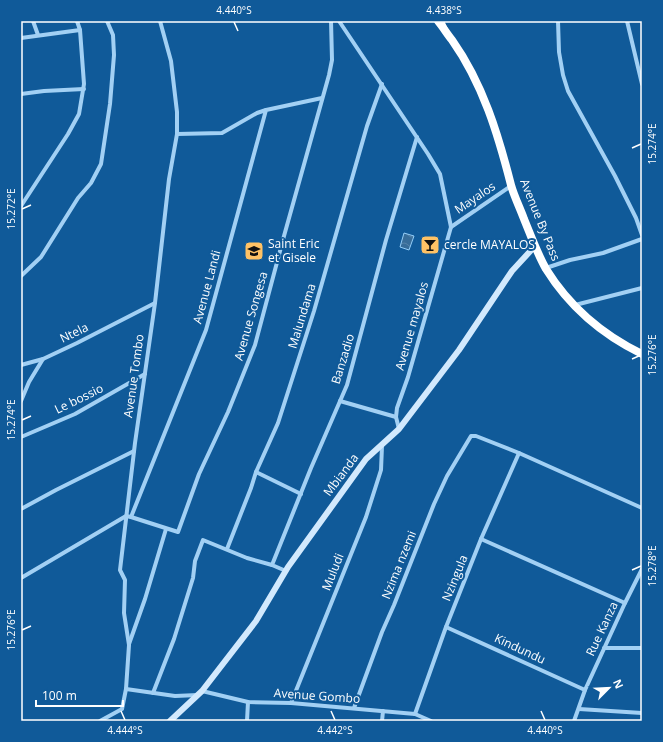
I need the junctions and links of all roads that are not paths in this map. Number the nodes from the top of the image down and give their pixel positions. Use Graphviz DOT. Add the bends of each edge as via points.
graph roads {
  1 [pos="33,21"];
  2 [pos="77,21"];
  3 [pos="108,21"];
  4 [pos="160,21"];
  5 [pos="331,21"];
  6 [pos="339,21"];
  7 [pos="438,21"];
  8 [pos="558,21"];
  9 [pos="627,21"];
  10 [pos="80,30"];
  11 [pos="38,35"];
  12 [pos="21,38"];
  13 [pos="382,84"];
  14 [pos="642,84"];
  15 [pos="84,89"];
  16 [pos="21,94"];
  17 [pos="322,98"];
  18 [pos="266,110"];
  19 [pos="177,134"];
  20 [pos="417,137"];
  21 [pos="512,186"];
  22 [pos="21,206"];
  23 [pos="451,227"];
  24 [pos="642,235"];
  25 [pos="642,240"];
  26 [pos="535,246"];
  27 [pos="546,268"];
  28 [pos="21,276"];
  29 [pos="642,288"];
  30 [pos="155,303"];
  31 [pos="575,305"];
  32 [pos="642,354"];
  33 [pos="44,358"];
  34 [pos="21,365"];
  35 [pos="145,374"];
  36 [pos="21,401"];
  37 [pos="340,401"];
  38 [pos="396,417"];
  39 [pos="399,429"];
  40 [pos="21,437"];
  41 [pos="382,446"];
  42 [pos="134,451"];
  43 [pos="519,453"];
  44 [pos="256,472"];
  45 [pos="300,494"];
  46 [pos="642,508"];
  47 [pos="21,509"];
  48 [pos="129,517"];
  49 [pos="166,529"];
  50 [pos="481,539"];
  51 [pos="227,549"];
  52 [pos="272,565"];
  53 [pos="642,570"];
  54 [pos="286,571"];
  55 [pos="21,578"];
  56 [pos="625,603"];
  57 [pos="446,627"];
  58 [pos="129,645"];
  59 [pos="604,648"];
  60 [pos="642,648"];
  61 [pos="126,690"];
  62 [pos="585,690"];
  63 [pos="153,693"];
  64 [pos="200,693"];
  65 [pos="248,702"];
  66 [pos="290,703"];
  67 [pos="354,708"];
  68 [pos="579,709"];
  69 [pos="383,711"];
  70 [pos="415,714"];
  71 [pos="642,714"];
  72 [pos="100,721"];
  73 [pos="170,721"];
  74 [pos="247,721"];
  75 [pos="382,721"];
  76 [pos="431,721"];
  77 [pos="574,721"];
  1 -- 11 [label="street"];
  2 -- 10 [label="street"];
  3 -- 28 [label="street" via="113,35 114,55 101,164 91,183 78,198 40,257"];
  4 -- 19 [label="street, Avenue Tombo" via="172,61"];
  5 -- 17 [label="street, Avenue Songesa" via="332,60"];
  6 -- 13 [label="street"];
  7 -- 21 [label="highway, Avenue By Pass" via="462,54 479,85 496,129"];
  8 -- 24 [label="street" via="558,45 568,91 615,176"];
  9 -- 14 [label="street"];
  10 -- 11 [label="street"];
  10 -- 15 [label="street"];
  11 -- 12 [label="street"];
  13 -- 20 [label="street"];
  13 -- 44 [label="street, Malundama" via="367,126 301,355 278,423"];
  15 -- 16 [label="street"];
  15 -- 22 [label="street" via="79,114"];
  17 -- 18 [label="street"];
  17 -- 49 [label="street, Avenue Songesa" via="255,345 199,474 178,532"];
  18 -- 19 [label="street" via="222,133"];
  18 -- 48 [label="street, Avenue Landi" via="206,330"];
  19 -- 30 [label="street, Avenue Tombo" via="169,179"];
  20 -- 23 [label="street" via="440,174"];
  20 -- 37 [label="street, Banzadio" via="347,385"];
  21 -- 23 [label="street, Mayalos"];
  21 -- 26 [label="highway, Avenue By Pass"];
  23 -- 38 [label="street, Avenue mayalos"];
  25 -- 27 [label="street"];
  26 -- 27 [label="highway, Avenue By Pass"];
  26 -- 39 [label="street, Mbianda" via="512,271 459,350"];
  27 -- 31 [label="highway, Avenue By Pass"];
  29 -- 31 [label="street"];
  30 -- 33 [label="street, Ntela"];
  30 -- 35 [label="street, Avenue Tombo"];
  31 -- 32 [label="highway, Avenue By Pass" via="608,334"];
  33 -- 34 [label="street, Ntela"];
  33 -- 36 [label="street"];
  35 -- 40 [label="street, Le bossio" via="91,405"];
  35 -- 42 [label="street, Avenue Tombo"];
  37 -- 38 [label="street"];
  37 -- 45 [label="street, Banzadio"];
  38 -- 39 [label="street"];
  39 -- 41 [label="street, Mbianda"];
  41 -- 54 [label="street, Mbianda" via="366,459"];
  41 -- 66 [label="street, Muludi" via="381,470 366,517"];
  42 -- 47 [label="street"];
  42 -- 48 [label="street, Avenue Tombo"];
  43 -- 46 [label="street"];
  43 -- 50 [label="street, Nzingula"];
  43 -- 67 [label="street, Nzima nzemi" via="473,436 465,444 434,504"];
  44 -- 45 [label="street"];
  44 -- 51 [label="street, Malundama"];
  45 -- 52 [label="street, Banzadio"];
  48 -- 49 [label="street"];
  48 -- 55 [label="street"];
  48 -- 58 [label="street, Avenue Tombo" via="120,570 125,580 124,613"];
  49 -- 58 [label="street"];
  50 -- 56 [label="street"];
  50 -- 57 [label="street, Nzingula"];
  51 -- 52 [label="street"];
  51 -- 63 [label="street" via="203,540 174,639"];
  52 -- 54 [label="street"];
  53 -- 56 [label="street, Rue Kanza"];
  54 -- 64 [label="street, Mbianda" via="256,621"];
  56 -- 59 [label="street, Rue Kanza"];
  57 -- 62 [label="street, Kindundu"];
  57 -- 70 [label="street, Nzingula"];
  58 -- 61 [label="street, Avenue Tombo"];
  59 -- 60 [label="street"];
  59 -- 62 [label="street, Rue Kanza"];
  61 -- 63 [label="street, Avenue Gombo"];
  61 -- 72 [label="street, Avenue Tombo" via="122,709"];
  62 -- 68 [label="street, Rue Kanza"];
  63 -- 64 [label="street, Avenue Gombo" via="175,696"];
  64 -- 65 [label="street, Avenue Gombo"];
  64 -- 73 [label="street, Mbianda"];
  65 -- 66 [label="street, Avenue Gombo"];
  65 -- 74 [label="street"];
  66 -- 67 [label="street, Avenue Gombo"];
  67 -- 69 [label="street, Avenue Gombo"];
  68 -- 71 [label="street"];
  68 -- 77 [label="street, Rue Kanza"];
  69 -- 70 [label="street, Avenue Gombo"];
  69 -- 75 [label="street"];
  70 -- 76 [label="street, Avenue Gombo"];
}
